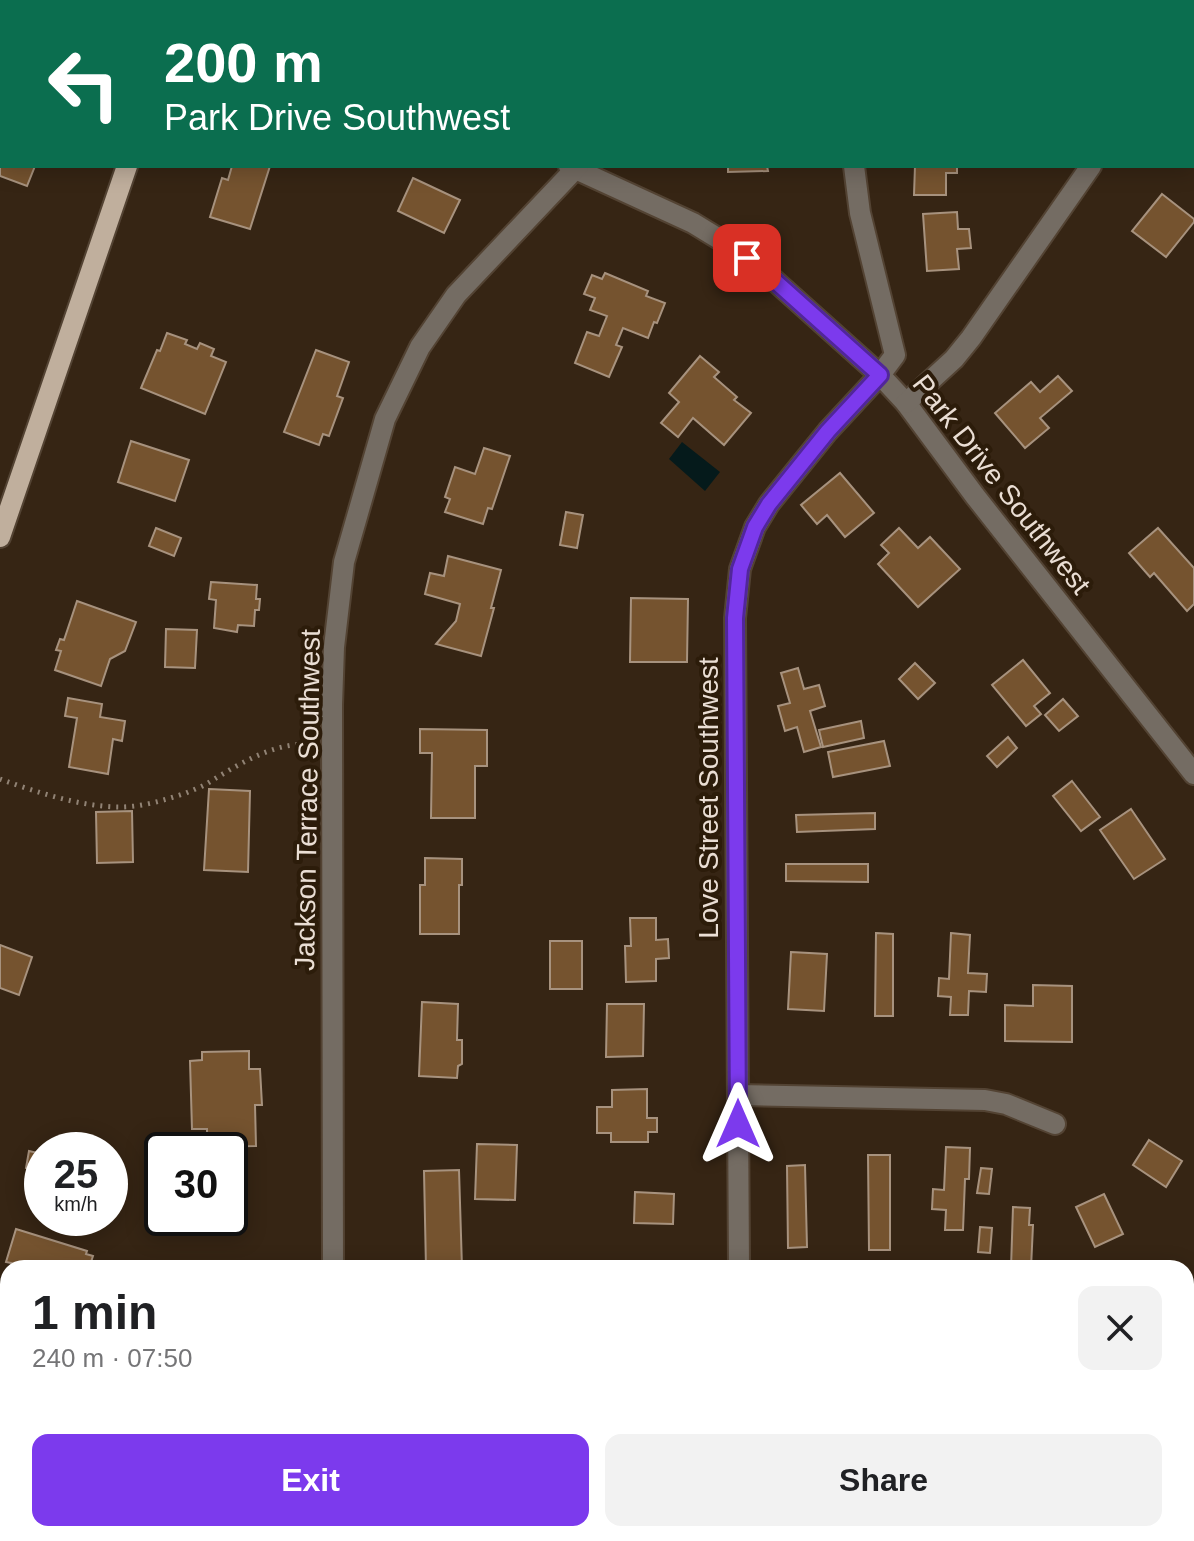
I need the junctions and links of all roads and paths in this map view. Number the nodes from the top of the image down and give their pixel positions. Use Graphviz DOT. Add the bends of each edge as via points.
graph roads {
  1 [pos="126,168"];
  2 [pos="573,168"];
  3 [pos="576,168"];
  4 [pos="854,168"];
  5 [pos="1090,168"];
  6 [pos="880,375"];
  7 [pos="906,403"];
  8 [pos="0,537"];
  9 [pos="332,744"];
  10 [pos="1194,774"];
  11 [pos="0,779"];
  12 [pos="738,1095"];
  13 [pos="1055,1124"];
  14 [pos="333,1260"];
  15 [pos="739,1260"];
  1 -- 8 [label="main road"];
  2 -- 9 [label="street, Jackson Terrace Southwest" via="456,295 420,347 385,419 344,562 334,647"];
  3 -- 6 [label="street, Park Drive Southwest" via="729,245"];
  4 -- 6 [label="street" via="895,355"];
  5 -- 7 [label="street" via="971,338"];
  6 -- 7 [label="street, Park Drive Southwest"];
  6 -- 12 [label="street, Love Street Southwest" via="769,504 740,569 735,618"];
  7 -- 10 [label="street, Park Drive Southwest"];
  9 -- 11 [label="path" via="275,749 206,785 165,800 120,807 32,791"];
  9 -- 14 [label="street, Jackson Terrace Southwest"];
  12 -- 13 [label="street" via="985,1100"];
  12 -- 15 [label="street, Love Street Southwest"];
}
